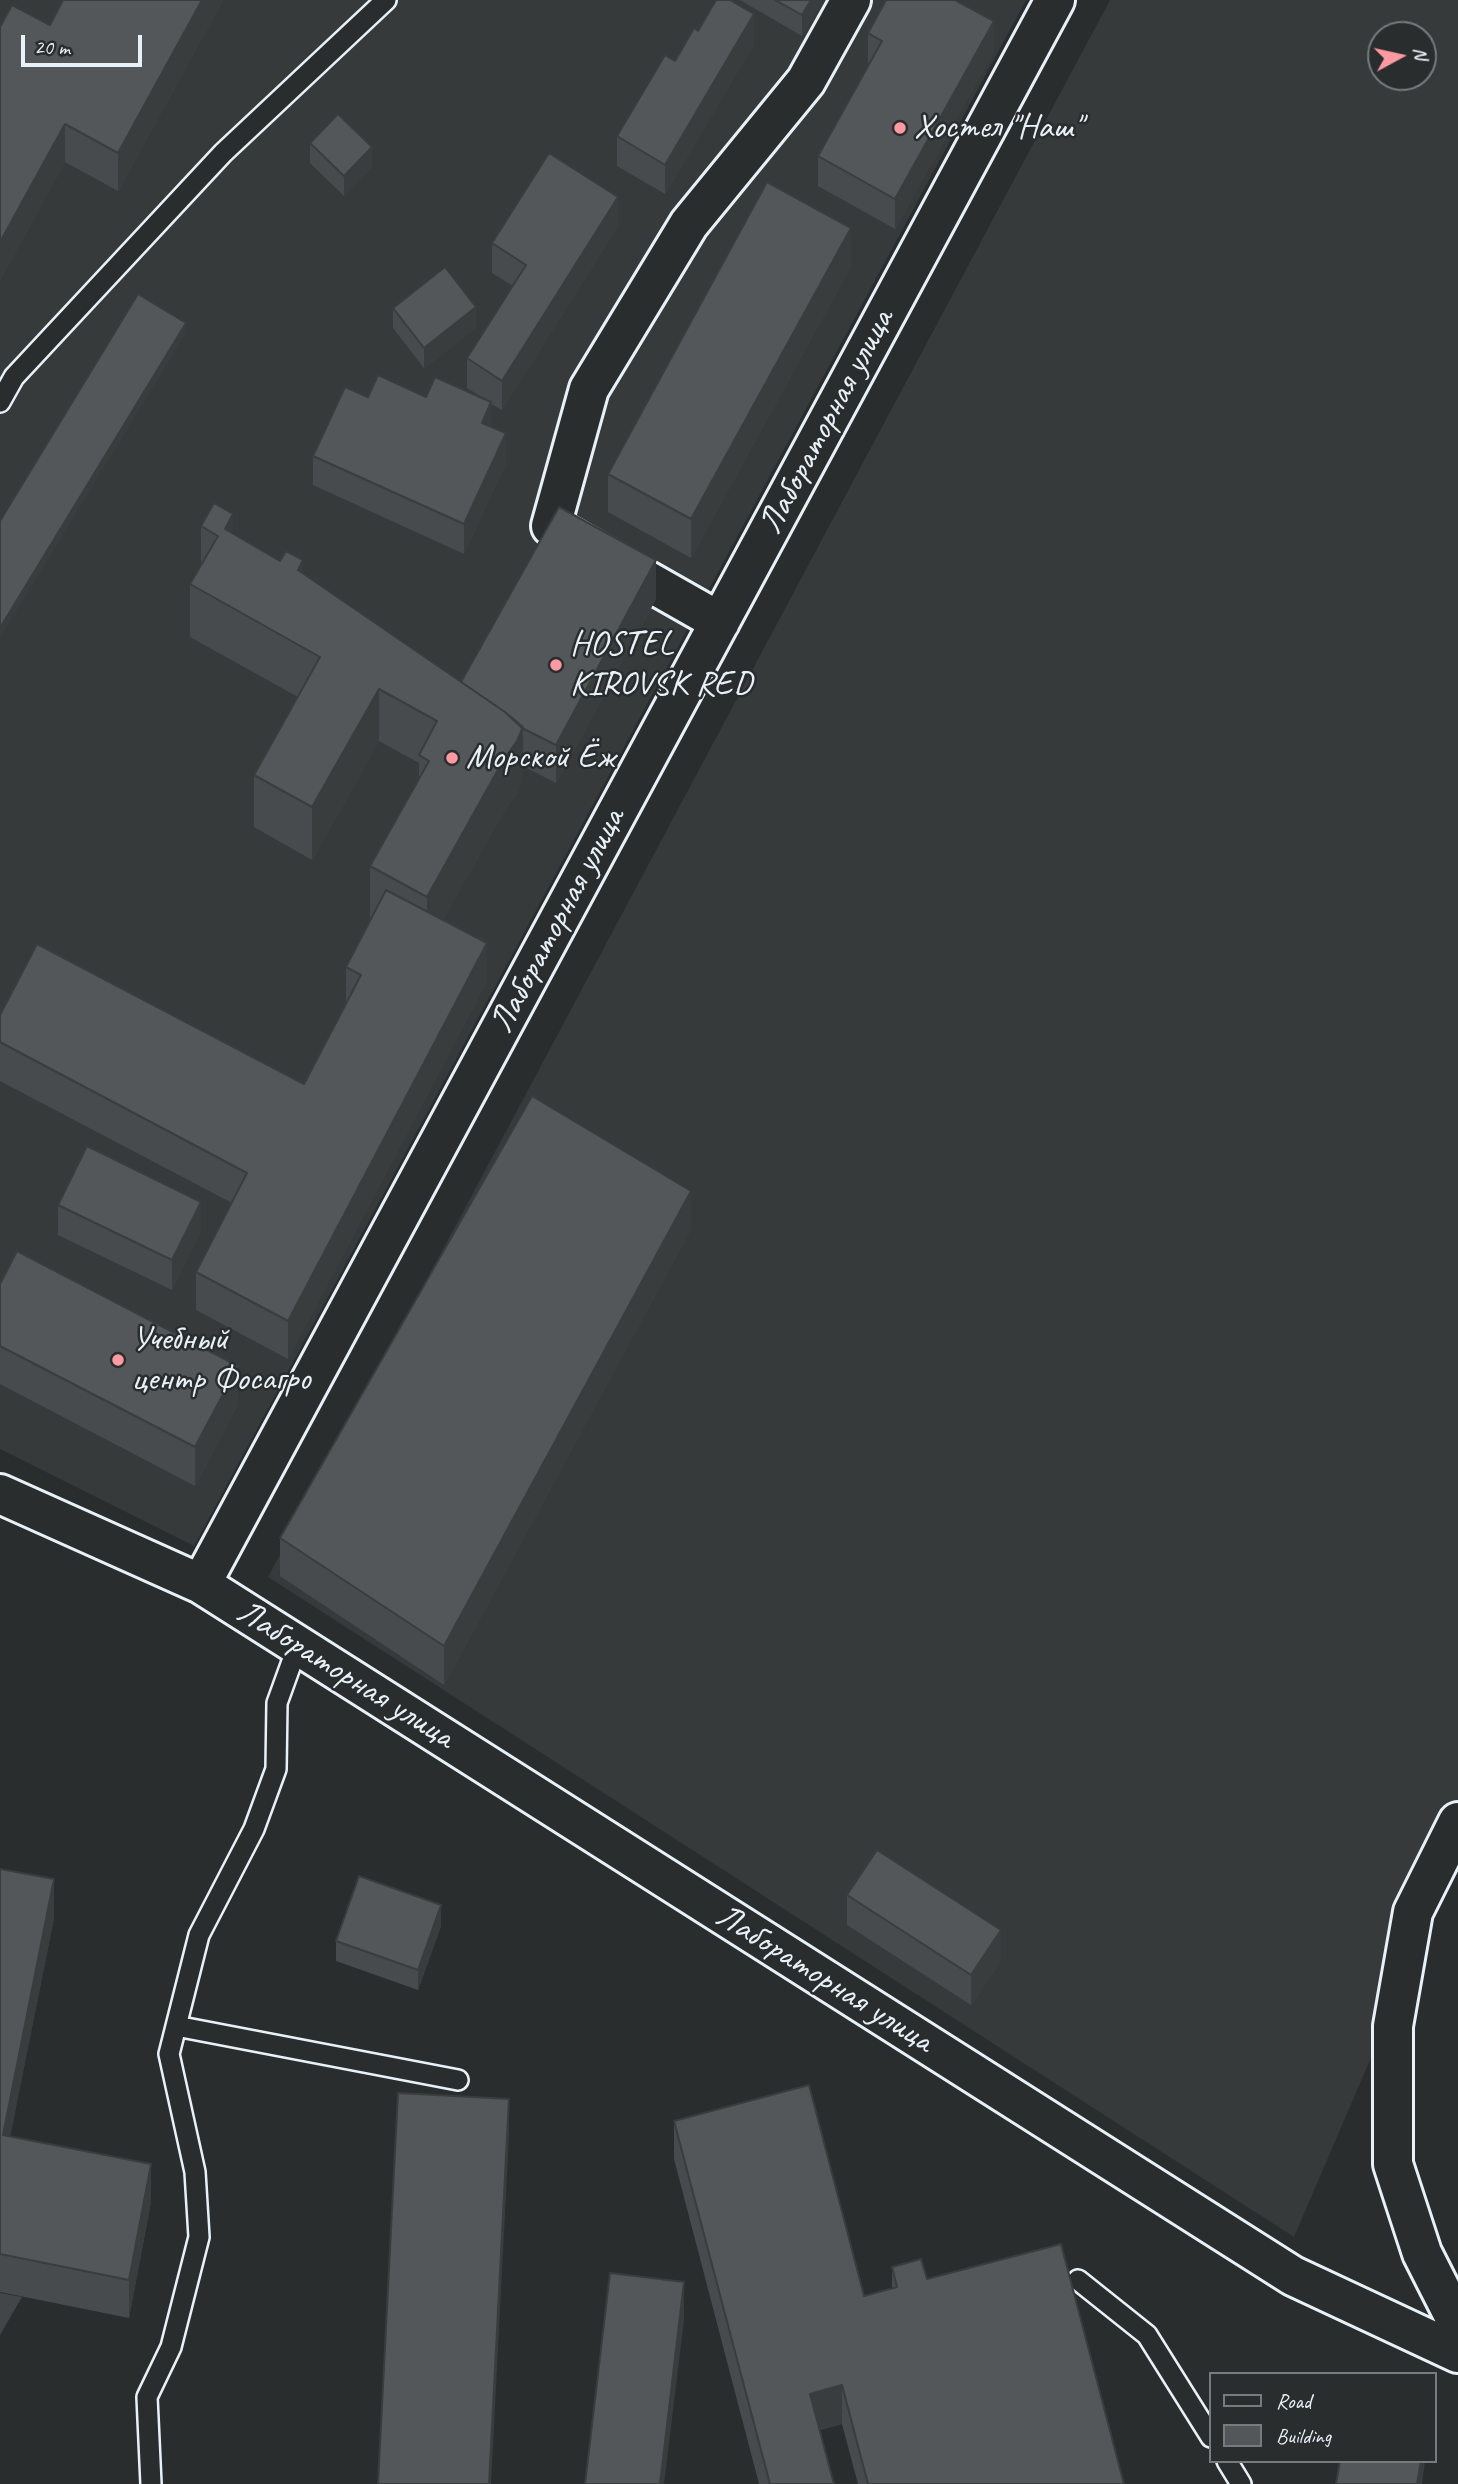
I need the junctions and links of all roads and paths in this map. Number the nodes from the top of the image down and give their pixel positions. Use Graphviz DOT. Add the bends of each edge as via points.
graph roads {
  1 [pos="386,0"];
  2 [pos="851,0"];
  3 [pos="1055,0"];
  4 [pos="0,402"];
  5 [pos="720,622"];
  6 [pos="0,1494"];
  7 [pos="201,1584"];
  8 [pos="298,1645"];
  9 [pos="1458,1822"];
  10 [pos="176,2026"];
  11 [pos="458,2080"];
  12 [pos="1078,2280"];
  13 [pos="1458,2324"];
  14 [pos="1458,2353"];
  15 [pos="1210,2435"];
  16 [pos="1228,2463"];
  17 [pos="152,2484"];
  18 [pos="1241,2484"];
  1 -- 4 [label="lane" via="223,153 14,377"];
  2 -- 5 [label="street" via="806,82 689,223 589,388 551,526"];
  3 -- 5 [label="street, Лабораторная улица"];
  5 -- 7 [label="street, Лабораторная улица"];
  6 -- 7 [label="street, Лабораторная улица"];
  7 -- 8 [label="street, Лабораторная улица"];
  8 -- 10 [label="lane" via="276,1703 276,1769 254,1829 200,1934"];
  8 -- 14 [label="street, Лабораторная улица" via="1293,2276"];
  9 -- 13 [label="street" via="1413,1912 1393,2026 1394,2164 1422,2253"];
  10 -- 11 [label="lane"];
  10 -- 17 [label="lane" via="169,2054 195,2172 199,2237 171,2347 147,2397"];
  12 -- 15 [label="lane" via="1147,2334"];
  16 -- 18 [label="lane"];
}
